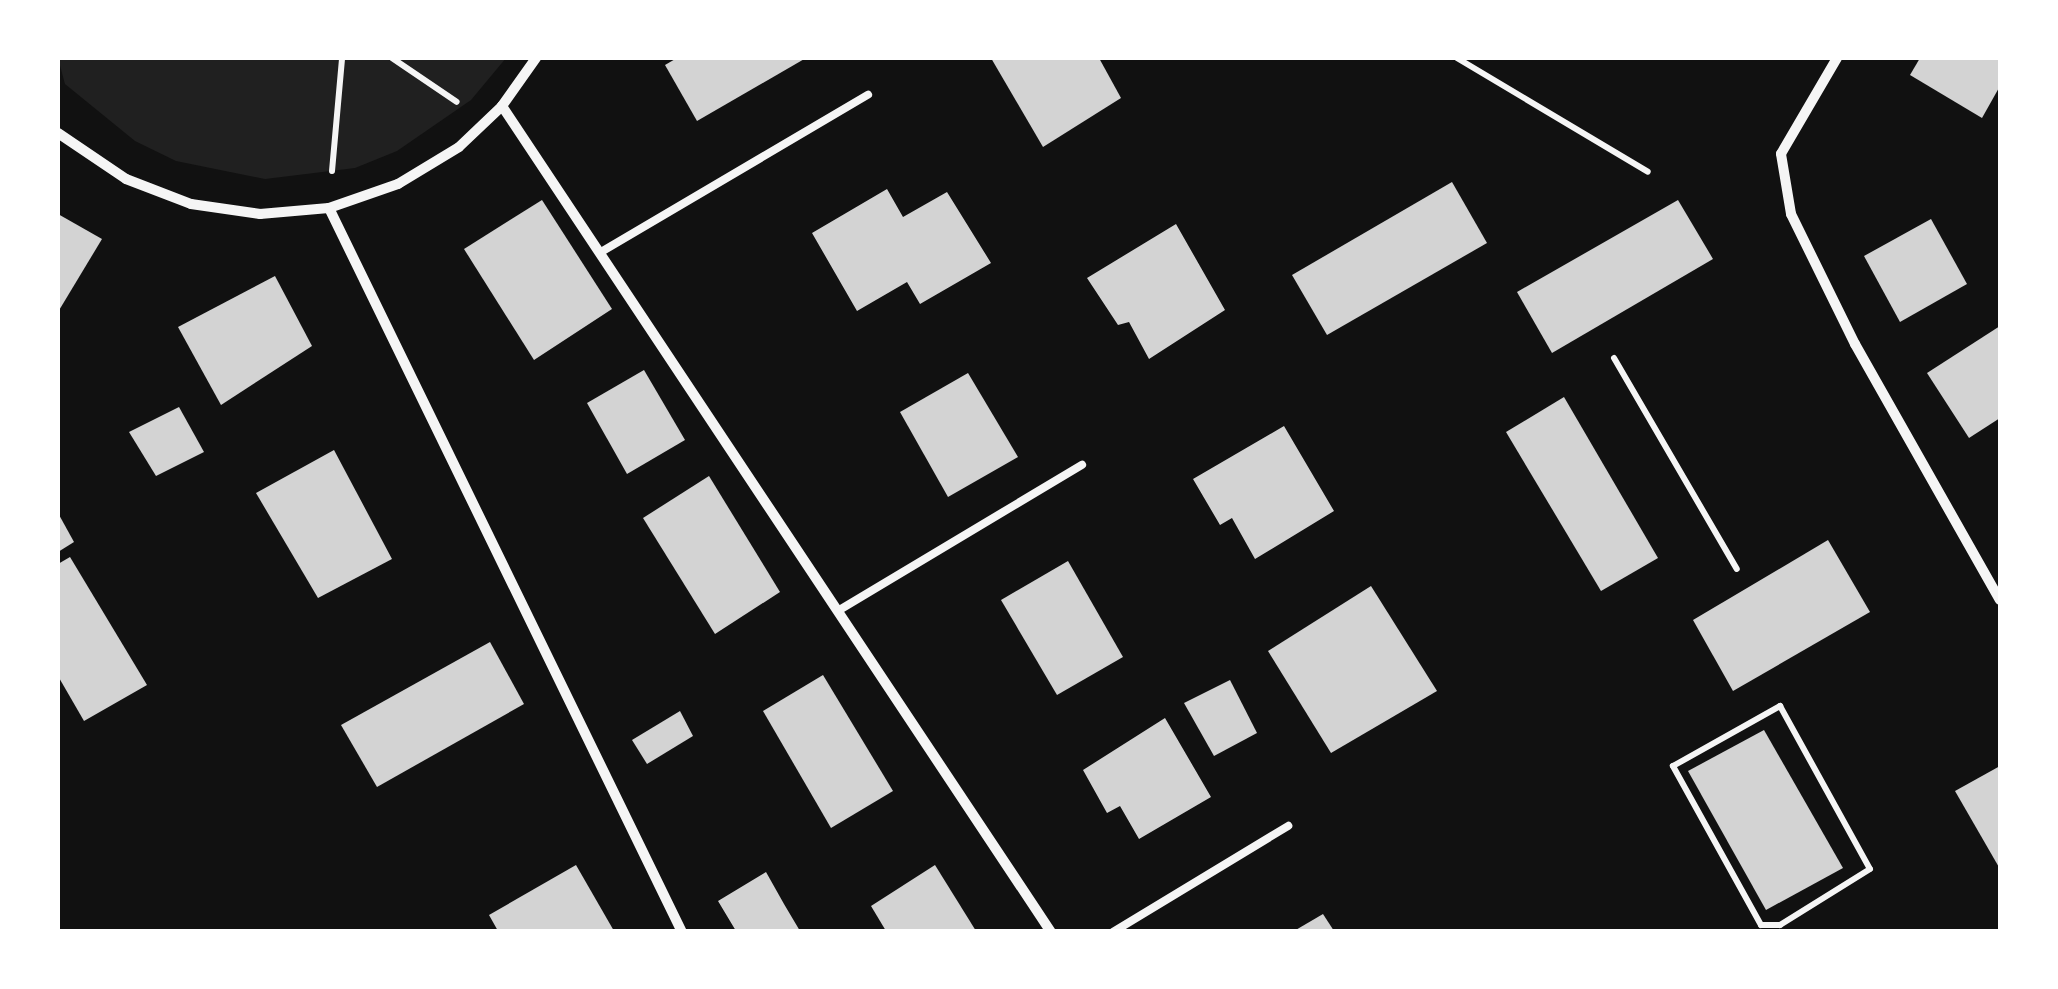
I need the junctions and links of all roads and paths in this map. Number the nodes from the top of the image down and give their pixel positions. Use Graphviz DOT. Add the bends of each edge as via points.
graph roads {
  1 [pos="342,58"];
  2 [pos="392,58"];
  3 [pos="536,58"];
  4 [pos="1457,58"];
  5 [pos="1837,58"];
  6 [pos="868,94"];
  7 [pos="502,106"];
  8 [pos="486,123"];
  9 [pos="58,133"];
  10 [pos="1648,172"];
  11 [pos="329,208"];
  12 [pos="601,252"];
  13 [pos="1614,358"];
  14 [pos="1082,465"];
  15 [pos="1737,569"];
  16 [pos="2000,600"];
  17 [pos="841,608"];
  18 [pos="1288,826"];
  19 [pos="1780,925"];
  20 [pos="682,932"];
  21 [pos="1051,932"];
  22 [pos="1113,932"];
  1 -- 11 [label="path"];
  2 -- 8 [label="path"];
  3 -- 7 [label="street"];
  4 -- 10 [label="path"];
  5 -- 16 [label="street" via="1780,154 1791,214 1855,344"];
  6 -- 12 [label="lane"];
  7 -- 8 [label="street"];
  7 -- 12 [label="street"];
  8 -- 11 [label="street" via="429,168"];
  9 -- 11 [label="street" via="126,180 191,204 260,214"];
  11 -- 20 [label="street"];
  12 -- 17 [label="street"];
  13 -- 15 [label="path"];
  14 -- 17 [label="lane"];
  17 -- 21 [label="street"];
  18 -- 22 [label="lane"];
  19 -- 19 [label="path" via="1870,869 1780,706 1673,766 1761,925"];
}
